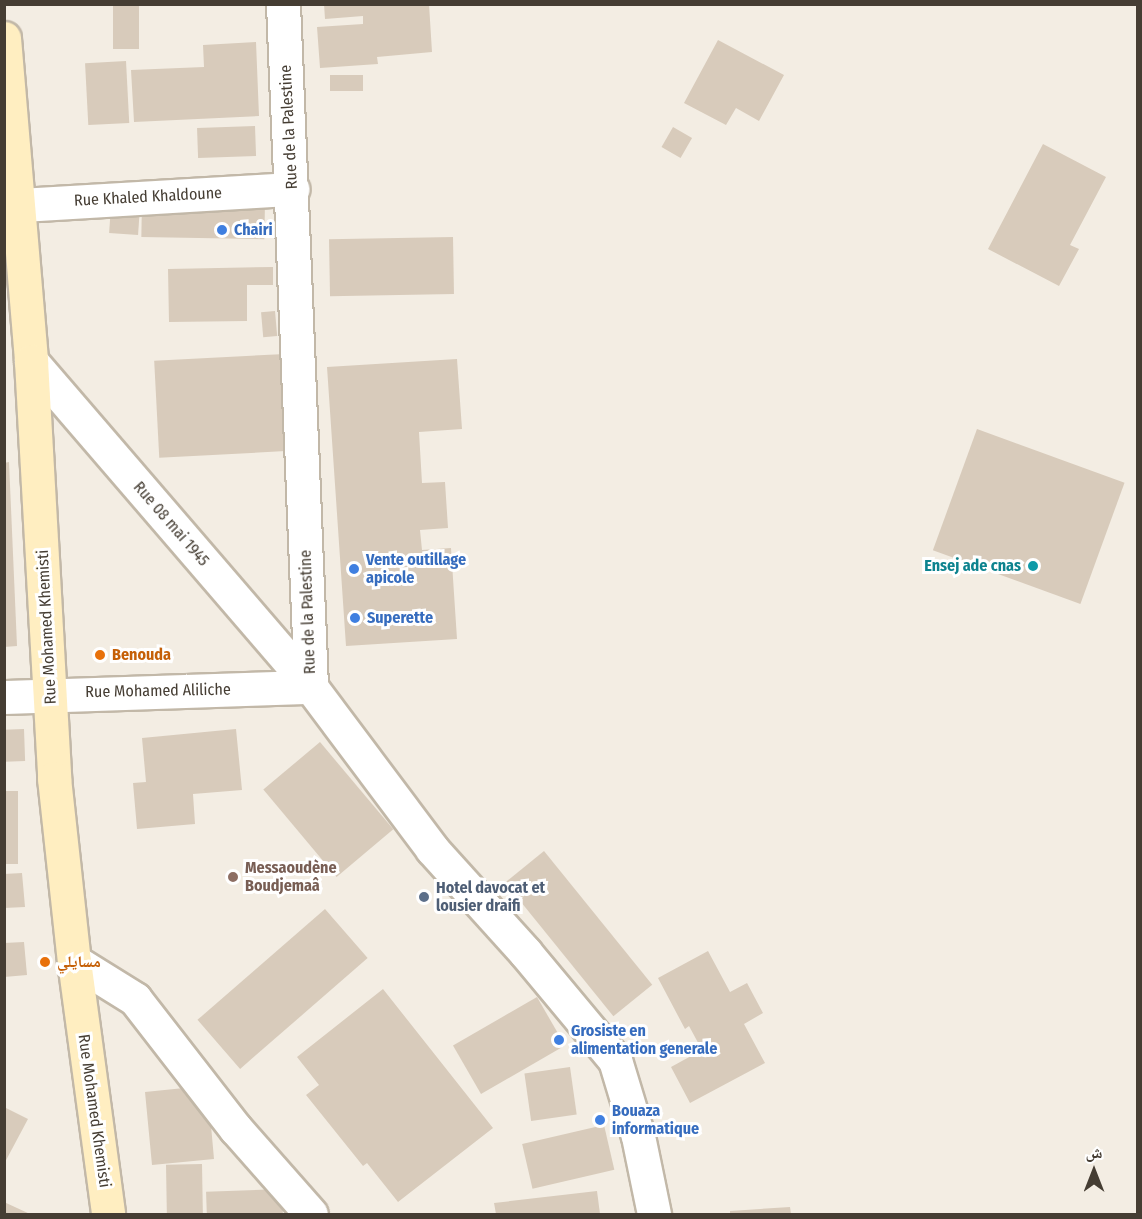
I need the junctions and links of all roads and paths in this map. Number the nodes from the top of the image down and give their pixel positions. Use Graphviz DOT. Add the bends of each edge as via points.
graph roads {
  1 [pos="283,4"];
  2 [pos="4,38"];
  3 [pos="292,189"];
  4 [pos="11,205"];
  5 [pos="31,361"];
  6 [pos="311,687"];
  7 [pos="50,694"];
  8 [pos="4,697"];
  9 [pos="74,961"];
  10 [pos="108,1215"];
  11 [pos="311,1215"];
  12 [pos="654,1215"];
  1 -- 3 [label="street, Rue de la Palestine"];
  2 -- 4 [label="main road, Rue Mohamed Khemisti"];
  3 -- 4 [label="street, Rue Khaled Khaldoune"];
  3 -- 6 [label="street, Rue de la Palestine"];
  4 -- 5 [label="main road, Rue Mohamed Khemisti"];
  5 -- 6 [label="street, Rue 08 mai 1945"];
  5 -- 7 [label="main road, Rue Mohamed Khemisti"];
  6 -- 7 [label="street, Rue Mohamed Aliliche"];
  6 -- 12 [label="street, Rue de la Palestine" via="432,849 615,1060 638,1136"];
  7 -- 8 [label="street, Rue Mohamed Aliliche"];
  7 -- 9 [label="main road, Rue Mohamed Khemisti" via="54,778"];
  9 -- 10 [label="main road, Rue Mohamed Khemisti"];
  9 -- 11 [label="street" via="135,999 236,1130"];
}
